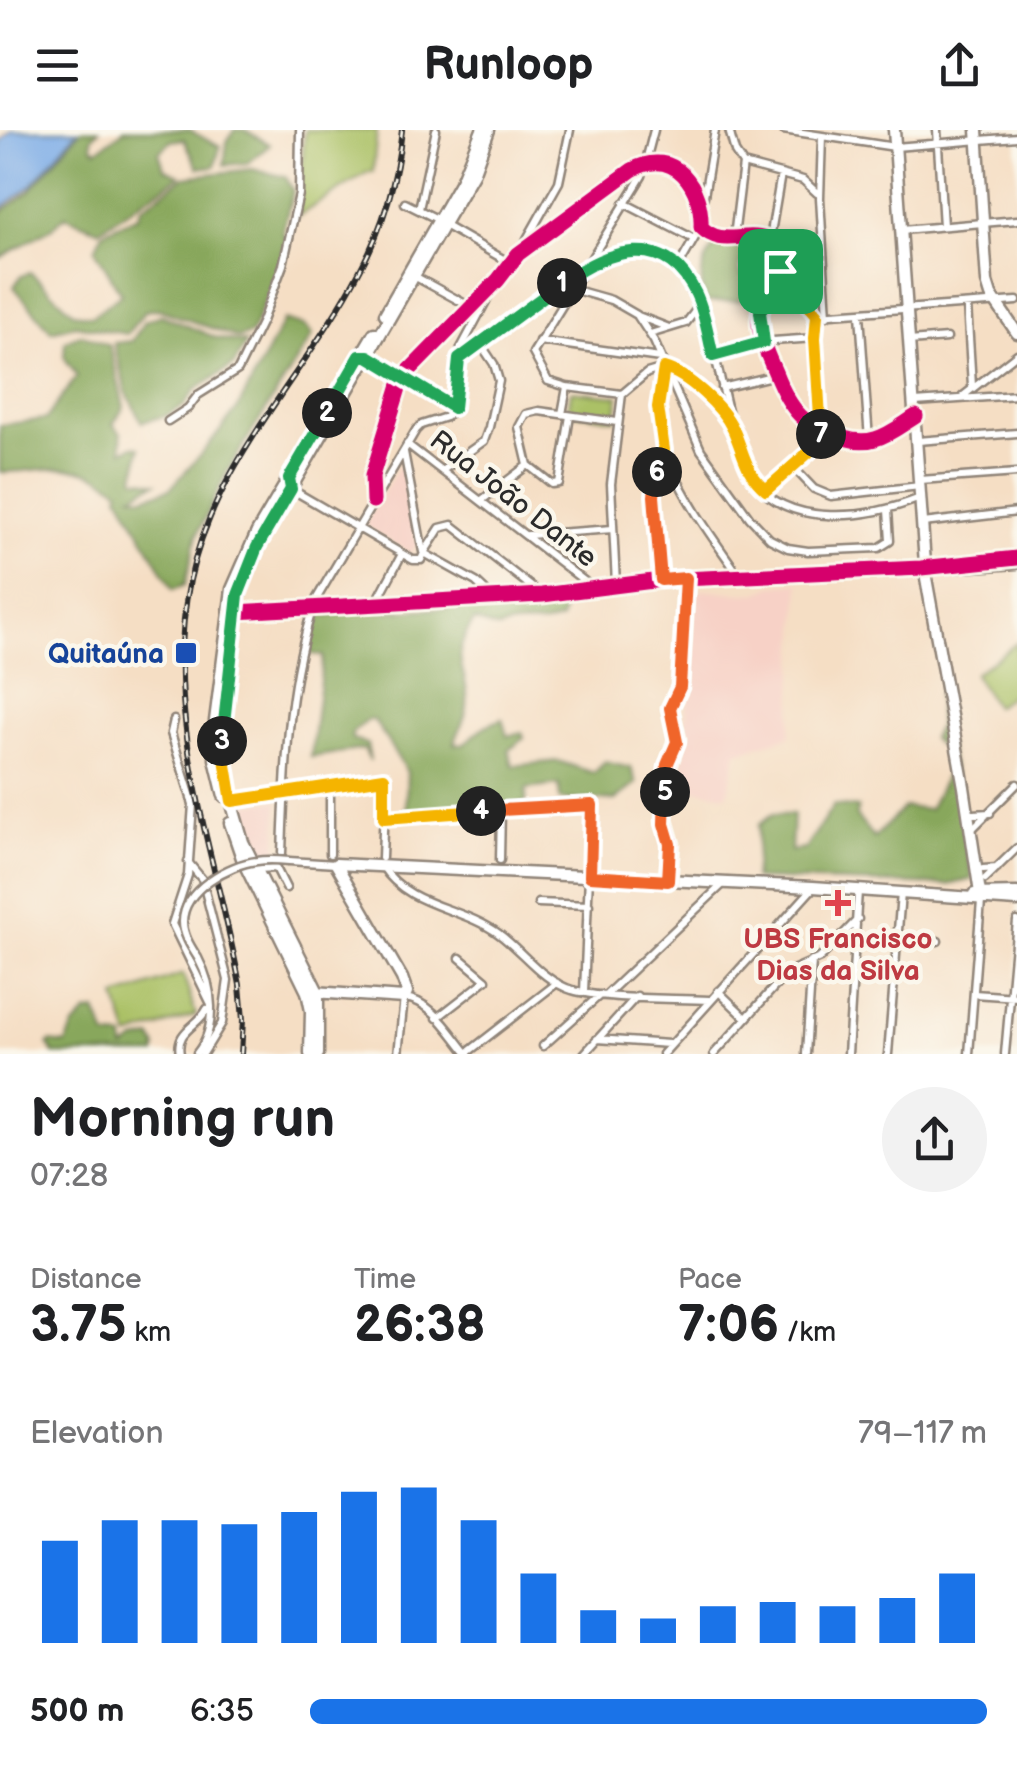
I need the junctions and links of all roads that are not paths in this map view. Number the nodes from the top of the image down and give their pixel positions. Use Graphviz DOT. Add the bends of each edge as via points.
graph roads {
  1 [pos="300,130"];
  2 [pos="436,130"];
  3 [pos="485,130"];
  4 [pos="570,130"];
  5 [pos="654,130"];
  6 [pos="715,130"];
  7 [pos="783,130"];
  8 [pos="894,130"];
  9 [pos="937,130"];
  10 [pos="730,131"];
  11 [pos="978,134"];
  12 [pos="822,136"];
  13 [pos="1017,137"];
  14 [pos="937,144"];
  15 [pos="894,147"];
  16 [pos="648,164"];
  17 [pos="743,164"];
  18 [pos="819,172"];
  19 [pos="781,174"];
  20 [pos="803,180"];
  21 [pos="820,198"];
  22 [pos="405,203"];
  23 [pos="624,204"];
  24 [pos="419,209"];
  25 [pos="702,209"];
  26 [pos="1017,220"];
  27 [pos="441,222"];
  28 [pos="984,223"];
  29 [pos="943,226"];
  30 [pos="701,227"];
  31 [pos="901,230"];
  32 [pos="734,237"];
  33 [pos="694,239"];
  34 [pos="770,239"];
  35 [pos="518,254"];
  36 [pos="510,262"];
  37 [pos="587,264"];
  38 [pos="677,269"];
  39 [pos="780,271"];
  40 [pos="414,276"];
  41 [pos="498,280"];
  42 [pos="572,289"];
  43 [pos="1017,301"];
  44 [pos="996,302"];
  45 [pos="700,305"];
  46 [pos="967,305"];
  47 [pos="469,306"];
  48 [pos="907,310"];
  49 [pos="860,314"];
  50 [pos="637,315"];
  51 [pos="817,315"];
  52 [pos="827,316"];
  53 [pos="671,329"];
  54 [pos="1017,333"];
  55 [pos="650,334"];
  56 [pos="815,338"];
  57 [pos="947,338"];
  58 [pos="539,341"];
  59 [pos="909,341"];
  60 [pos="764,342"];
  61 [pos="480,343"];
  62 [pos="1017,354"];
  63 [pos="364,356"];
  64 [pos="713,356"];
  65 [pos="661,358"];
  66 [pos="459,359"];
  67 [pos="664,368"];
  68 [pos="776,375"];
  69 [pos="402,378"];
  70 [pos="972,386"];
  71 [pos="567,387"];
  72 [pos="722,388"];
  73 [pos="622,394"];
  74 [pos="1017,394"];
  75 [pos="962,398"];
  76 [pos="915,402"];
  77 [pos="454,408"];
  78 [pos="566,415"];
  79 [pos="916,416"];
  80 [pos="168,422"];
  81 [pos="617,422"];
  82 [pos="730,422"];
  83 [pos="821,433"];
  84 [pos="1017,433"];
  85 [pos="868,440"];
  86 [pos="918,441"];
  87 [pos="405,448"];
  88 [pos="664,450"];
  89 [pos="528,465"];
  90 [pos="794,467"];
  91 [pos="443,470"];
  92 [pos="1017,474"];
  93 [pos="290,483"];
  94 [pos="921,488"];
  95 [pos="766,490"];
  96 [pos="482,500"];
  97 [pos="373,501"];
  98 [pos="888,510"];
  99 [pos="1017,512"];
  100 [pos="923,523"];
  101 [pos="613,529"];
  102 [pos="357,530"];
  103 [pos="527,536"];
  104 [pos="402,554"];
  105 [pos="424,554"];
  106 [pos="1017,561"];
  107 [pos="926,568"];
  108 [pos="740,577"];
  109 [pos="686,578"];
  110 [pos="661,580"];
  111 [pos="616,584"];
  112 [pos="592,588"];
  113 [pos="542,595"];
  114 [pos="492,597"];
  115 [pos="376,603"];
  116 [pos="234,612"];
  117 [pos="310,613"];
  118 [pos="174,720"];
  119 [pos="1017,784"];
  120 [pos="330,786"];
  121 [pos="284,794"];
  122 [pos="232,801"];
  123 [pos="501,809"];
  124 [pos="384,818"];
  125 [pos="973,823"];
  126 [pos="1017,848"];
  127 [pos="282,853"];
  128 [pos="333,859"];
  129 [pos="500,860"];
  130 [pos="382,861"];
  131 [pos="188,862"];
  132 [pos="257,870"];
  133 [pos="984,874"];
  134 [pos="590,876"];
  135 [pos="668,881"];
  136 [pos="724,883"];
  137 [pos="286,888"];
  138 [pos="808,890"];
  139 [pos="860,890"];
  140 [pos="901,893"];
  141 [pos="1017,893"];
  142 [pos="983,898"];
  143 [pos="1017,901"];
  144 [pos="538,903"];
  145 [pos="590,906"];
  146 [pos="858,920"];
  147 [pos="1017,920"];
  148 [pos="898,939"];
  149 [pos="938,941"];
  150 [pos="460,958"];
  151 [pos="812,961"];
  152 [pos="557,982"];
  153 [pos="718,991"];
  154 [pos="312,992"];
  155 [pos="584,992"];
  156 [pos="604,994"];
  157 [pos="974,994"];
  158 [pos="638,996"];
  159 [pos="1013,997"];
  160 [pos="404,998"];
  161 [pos="210,1000"];
  162 [pos="710,1000"];
  163 [pos="437,1018"];
  164 [pos="746,1018"];
  165 [pos="222,1023"];
  166 [pos="201,1025"];
  167 [pos="597,1039"];
  168 [pos="670,1044"];
  169 [pos="543,1046"];
  170 [pos="202,1049"];
  171 [pos="180,1053"];
  172 [pos="310,1054"];
  173 [pos="318,1054"];
  174 [pos="398,1054"];
  175 [pos="468,1054"];
  176 [pos="584,1054"];
  177 [pos="663,1054"];
  178 [pos="714,1054"];
  179 [pos="806,1054"];
  180 [pos="848,1054"];
  181 [pos="888,1054"];
  182 [pos="969,1054"];
  183 [pos="1005,1054"];
  1 -- 80 [label="street" via="299,194 262,321 238,370"];
  2 -- 24 [label="street"];
  3 -- 27 [label="main road" via="482,157"];
  4 -- 35 [label="street" via="559,182"];
  5 -- 16 [label="street"];
  6 -- 25 [label="street"];
  7 -- 12 [label="street"];
  8 -- 15 [label="main road"];
  9 -- 14 [label="street"];
  10 -- 17 [label="street"];
  11 -- 13 [label="street"];
  11 -- 14 [label="street"];
  11 -- 28 [label="main road"];
  12 -- 15 [label="street"];
  12 -- 18 [label="street"];
  14 -- 15 [label="street"];
  14 -- 29 [label="street"];
  15 -- 31 [label="main road"];
  16 -- 23 [label="street"];
  16 -- 25 [label="street" via="680,170"];
  16 -- 35 [label="street"];
  17 -- 19 [label="street"];
  17 -- 32 [label="street"];
  18 -- 20 [label="street"];
  18 -- 21 [label="street"];
  19 -- 20 [label="street"];
  19 -- 34 [label="street"];
  20 -- 21 [label="street"];
  21 -- 52 [label="street"];
  22 -- 24 [label="street"];
  23 -- 33 [label="street"];
  23 -- 37 [label="street"];
  24 -- 27 [label="street"];
  25 -- 30 [label="street"];
  26 -- 28 [label="street"];
  27 -- 36 [label="street"];
  27 -- 40 [label="main road"];
  27 -- 63 [label="main road"];
  28 -- 29 [label="street"];
  28 -- 44 [label="main road"];
  29 -- 31 [label="street"];
  30 -- 32 [label="street" via="714,238"];
  30 -- 33 [label="street"];
  31 -- 48 [label="main road"];
  32 -- 34 [label="street"];
  33 -- 38 [label="street"];
  34 -- 39 [label="street" via="782,253"];
  35 -- 36 [label="street"];
  36 -- 41 [label="street"];
  37 -- 38 [label="street" via="634,252"];
  37 -- 42 [label="street"];
  37 -- 61 [label="street"];
  38 -- 45 [label="street"];
  39 -- 51 [label="street"];
  39 -- 60 [label="street" via="760,312"];
  40 -- 47 [label="street"];
  40 -- 63 [label="main road"];
  41 -- 47 [label="street"];
  41 -- 66 [label="street"];
  42 -- 50 [label="street"];
  42 -- 58 [label="street"];
  43 -- 44 [label="street"];
  44 -- 46 [label="street"];
  44 -- 54 [label="main road"];
  45 -- 53 [label="street"];
  45 -- 64 [label="street"];
  46 -- 48 [label="street"];
  46 -- 70 [label="street"];
  47 -- 69 [label="street"];
  48 -- 49 [label="street"];
  48 -- 59 [label="main road"];
  49 -- 52 [label="street"];
  49 -- 85 [label="street"];
  50 -- 53 [label="street"];
  50 -- 55 [label="street"];
  51 -- 52 [label="street"];
  51 -- 56 [label="street"];
  53 -- 55 [label="street"];
  55 -- 65 [label="street"];
  56 -- 60 [label="street"];
  56 -- 83 [label="street"];
  57 -- 59 [label="street"];
  58 -- 65 [label="street"];
  58 -- 71 [label="street" via="533,358 542,374"];
  59 -- 76 [label="main road"];
  60 -- 64 [label="street"];
  60 -- 68 [label="street"];
  61 -- 66 [label="street"];
  61 -- 91 [label="street" via="499,381 484,441"];
  62 -- 70 [label="street"];
  63 -- 69 [label="street"];
  63 -- 93 [label="main road"];
  64 -- 72 [label="street"];
  65 -- 67 [label="street"];
  66 -- 77 [label="street"];
  67 -- 73 [label="street"];
  67 -- 82 [label="street" via="689,378"];
  67 -- 88 [label="street" via="658,407"];
  67 -- 98 [label="street" via="702,450 770,539 808,552 879,548 890,541"];
  68 -- 72 [label="street"];
  68 -- 83 [label="street" via="798,414"];
  69 -- 77 [label="street"];
  69 -- 97 [label="street" via="372,476"];
  70 -- 75 [label="street"];
  71 -- 73 [label="street"];
  71 -- 78 [label="street"];
  72 -- 82 [label="street"];
  73 -- 81 [label="street"];
  74 -- 75 [label="street"];
  75 -- 76 [label="street"];
  76 -- 79 [label="main road"];
  77 -- 87 [label="street" via="446,418 418,427"];
  78 -- 81 [label="street"];
  78 -- 89 [label="street" via="531,412 523,418"];
  78 -- 89 [label="street" via="559,484"];
  79 -- 85 [label="street"];
  79 -- 86 [label="main road"];
  81 -- 101 [label="street"];
  82 -- 95 [label="street" via="752,477"];
  83 -- 85 [label="street"];
  83 -- 90 [label="street"];
  84 -- 86 [label="street"];
  86 -- 94 [label="main road"];
  87 -- 91 [label="street, Rua João Dante"];
  87 -- 97 [label="street"];
  87 -- 105 [label="street"];
  88 -- 108 [label="street"];
  88 -- 110 [label="street" via="654,496"];
  89 -- 96 [label="street"];
  90 -- 94 [label="street" via="831,496"];
  90 -- 95 [label="street"];
  91 -- 96 [label="street, Rua João Dante"];
  92 -- 94 [label="street"];
  93 -- 102 [label="street"];
  93 -- 116 [label="main road"];
  93 -- 154 [label="main road" via="244,556 232,590 214,745 237,847"];
  94 -- 98 [label="street"];
  94 -- 100 [label="main road"];
  95 -- 98 [label="street" via="819,513"];
  96 -- 103 [label="street, Rua João Dante"];
  97 -- 102 [label="street"];
  99 -- 100 [label="street"];
  100 -- 107 [label="main road"];
  101 -- 103 [label="street"];
  101 -- 111 [label="street"];
  102 -- 104 [label="street"];
  102 -- 117 [label="street"];
  103 -- 112 [label="street, Rua João Dante"];
  104 -- 105 [label="street" via="416,561"];
  104 -- 115 [label="street"];
  105 -- 113 [label="street" via="440,528 452,525"];
  105 -- 114 [label="street"];
  106 -- 107 [label="street"];
  107 -- 108 [label="street"];
  107 -- 125 [label="main road"];
  108 -- 109 [label="street"];
  109 -- 110 [label="street"];
  109 -- 135 [label="street" via="680,687 670,708 678,739 667,770"];
  110 -- 111 [label="street"];
  111 -- 112 [label="street"];
  112 -- 113 [label="street"];
  113 -- 114 [label="street"];
  114 -- 115 [label="street"];
  115 -- 117 [label="street"];
  116 -- 117 [label="street"];
  116 -- 122 [label="main road" via="222,726"];
  117 -- 121 [label="street" via="295,667"];
  118 -- 131 [label="street" via="170,733 193,804"];
  119 -- 125 [label="street"];
  120 -- 121 [label="street"];
  120 -- 124 [label="street" via="384,778"];
  120 -- 128 [label="street"];
  121 -- 122 [label="street"];
  121 -- 127 [label="street"];
  122 -- 132 [label="main road"];
  123 -- 124 [label="street"];
  123 -- 129 [label="street"];
  123 -- 134 [label="street" via="592,805"];
  124 -- 130 [label="street"];
  125 -- 133 [label="main road"];
  125 -- 142 [label="main road"];
  126 -- 133 [label="street"];
  128 -- 130 [label="main road"];
  128 -- 160 [label="main road" via="402,978"];
  128 -- 161 [label="street, bridge" via="248,863 193,894 183,926 208,977"];
  130 -- 134 [label="main road"];
  130 -- 152 [label="street" via="408,894 487,926"];
  131 -- 161 [label="street" via="172,924"];
  131 -- 165 [label="street" via="202,880 226,966"];
  132 -- 137 [label="street" via="276,868"];
  132 -- 154 [label="main road"];
  133 -- 142 [label="main road"];
  134 -- 135 [label="main road"];
  134 -- 145 [label="street"];
  135 -- 136 [label="main road"];
  136 -- 138 [label="main road"];
  136 -- 156 [label="street"];
  138 -- 139 [label="main road"];
  138 -- 153 [label="street"];
  139 -- 140 [label="main road"];
  139 -- 146 [label="street"];
  140 -- 142 [label="main road"];
  140 -- 148 [label="street"];
  141 -- 142 [label="main road"];
  142 -- 143 [label="main road"];
  142 -- 157 [label="street"];
  144 -- 145 [label="street"];
  145 -- 155 [label="street"];
  146 -- 151 [label="street"];
  146 -- 180 [label="street"];
  147 -- 159 [label="street"];
  148 -- 149 [label="street"];
  148 -- 181 [label="street"];
  150 -- 163 [label="street" via="488,982"];
  151 -- 164 [label="street" via="788,972"];
  151 -- 179 [label="street"];
  152 -- 155 [label="street"];
  152 -- 175 [label="street"];
  153 -- 162 [label="street"];
  153 -- 164 [label="street"];
  154 -- 160 [label="main road"];
  154 -- 172 [label="main road"];
  154 -- 173 [label="main road"];
  155 -- 156 [label="street"];
  156 -- 158 [label="street"];
  156 -- 169 [label="street"];
  157 -- 159 [label="street"];
  157 -- 182 [label="street"];
  158 -- 162 [label="street"];
  158 -- 167 [label="street"];
  159 -- 183 [label="street"];
  160 -- 163 [label="street"];
  160 -- 174 [label="street"];
  161 -- 166 [label="street"];
  161 -- 166 [label="street"];
  162 -- 168 [label="street"];
  163 -- 175 [label="street"];
  164 -- 178 [label="street"];
  165 -- 166 [label="street"];
  165 -- 170 [label="street"];
  166 -- 170 [label="street"];
  166 -- 171 [label="street" via="181,1037"];
  167 -- 168 [label="street"];
  167 -- 176 [label="street"];
  168 -- 177 [label="street"];
}
